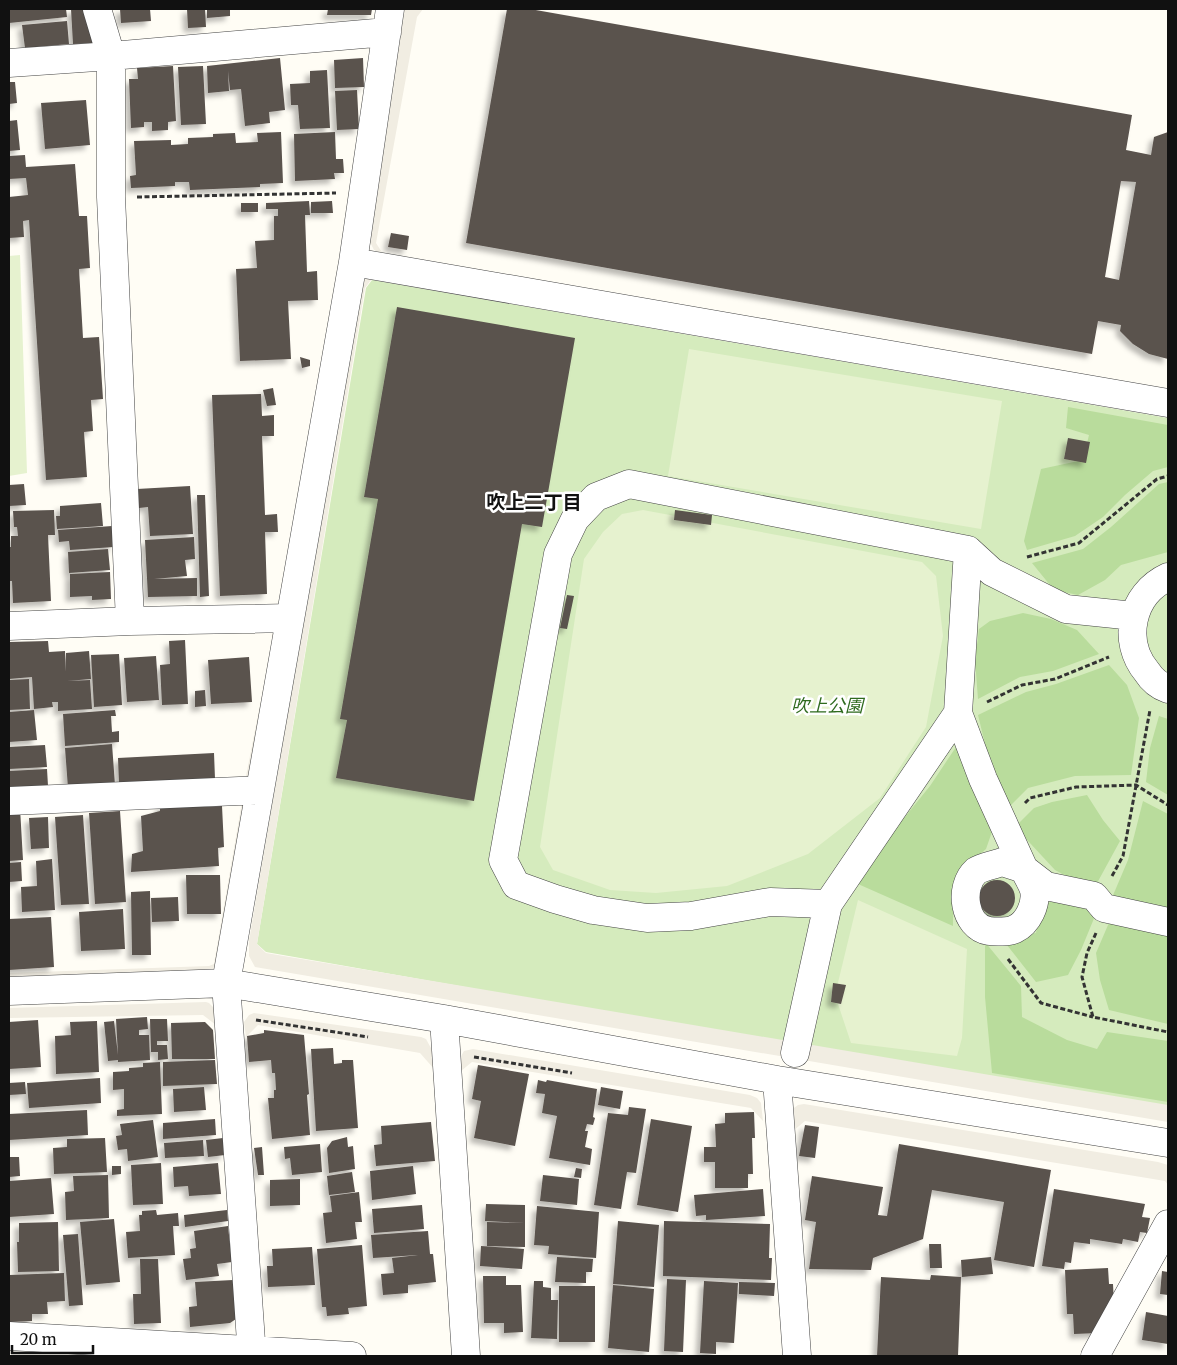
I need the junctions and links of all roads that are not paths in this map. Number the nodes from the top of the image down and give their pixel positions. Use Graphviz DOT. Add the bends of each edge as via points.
graph roads {
  1 [pos="97,9"];
  2 [pos="389,20"];
  3 [pos="111,56"];
  4 [pos="9,63"];
  5 [pos="353,262"];
  6 [pos="1168,403"];
  7 [pos="968,550"];
  8 [pos="1168,577"];
  9 [pos="1134,616"];
  10 [pos="290,618"];
  11 [pos="130,621"];
  12 [pos="9,626"];
  13 [pos="1166,688"];
  14 [pos="958,713"];
  15 [pos="260,790"];
  16 [pos="9,801"];
  17 [pos="1024,869"];
  18 [pos="828,904"];
  19 [pos="1168,922"];
  20 [pos="226,983"];
  21 [pos="9,992"];
  22 [pos="444,1019"];
  23 [pos="795,1053"];
  24 [pos="777,1080"];
  25 [pos="1168,1143"];
  26 [pos="1168,1224"];
  27 [pos="9,1336"];
  28 [pos="252,1353"];
  29 [pos="352,1356"];
  30 [pos="466,1356"];
  31 [pos="796,1356"];
  32 [pos="1095,1356"];
  1 -- 3 [label="street"];
  2 -- 3 [label="street"];
  2 -- 5 [label="street"];
  3 -- 4 [label="street"];
  3 -- 11 [label="street" via="111,197"];
  5 -- 6 [label="street"];
  5 -- 10 [label="street"];
  7 -- 9 [label="street" via="992,572 1066,609"];
  7 -- 14 [label="street"];
  7 -- 18 [label="street" via="628,484 596,497 575,519 558,554 503,860 516,885 593,910 647,918 691,916 770,902"];
  8 -- 9 [label="street" via="1143,596"];
  9 -- 13 [label="street" via="1134,652 1151,678"];
  10 -- 11 [label="street"];
  10 -- 15 [label="street"];
  11 -- 12 [label="street"];
  14 -- 17 [label="street" via="982,779"];
  14 -- 18 [label="street"];
  15 -- 16 [label="street"];
  15 -- 20 [label="street"];
  17 -- 17 [label="street" via="1002,862 976,871 966,887 965,906 974,922 992,931 1015,930 1027,921 1034,903 1034,891"];
  17 -- 19 [label="street" via="1046,886 1094,896 1103,904"];
  18 -- 23 [label="street"];
  20 -- 21 [label="street"];
  20 -- 22 [label="street"];
  20 -- 28 [label="street"];
  22 -- 24 [label="street"];
  22 -- 30 [label="street"];
  24 -- 25 [label="street"];
  24 -- 31 [label="street"];
  26 -- 32 [label="street"];
  27 -- 28 [label="street"];
  28 -- 29 [label="street"];
}
